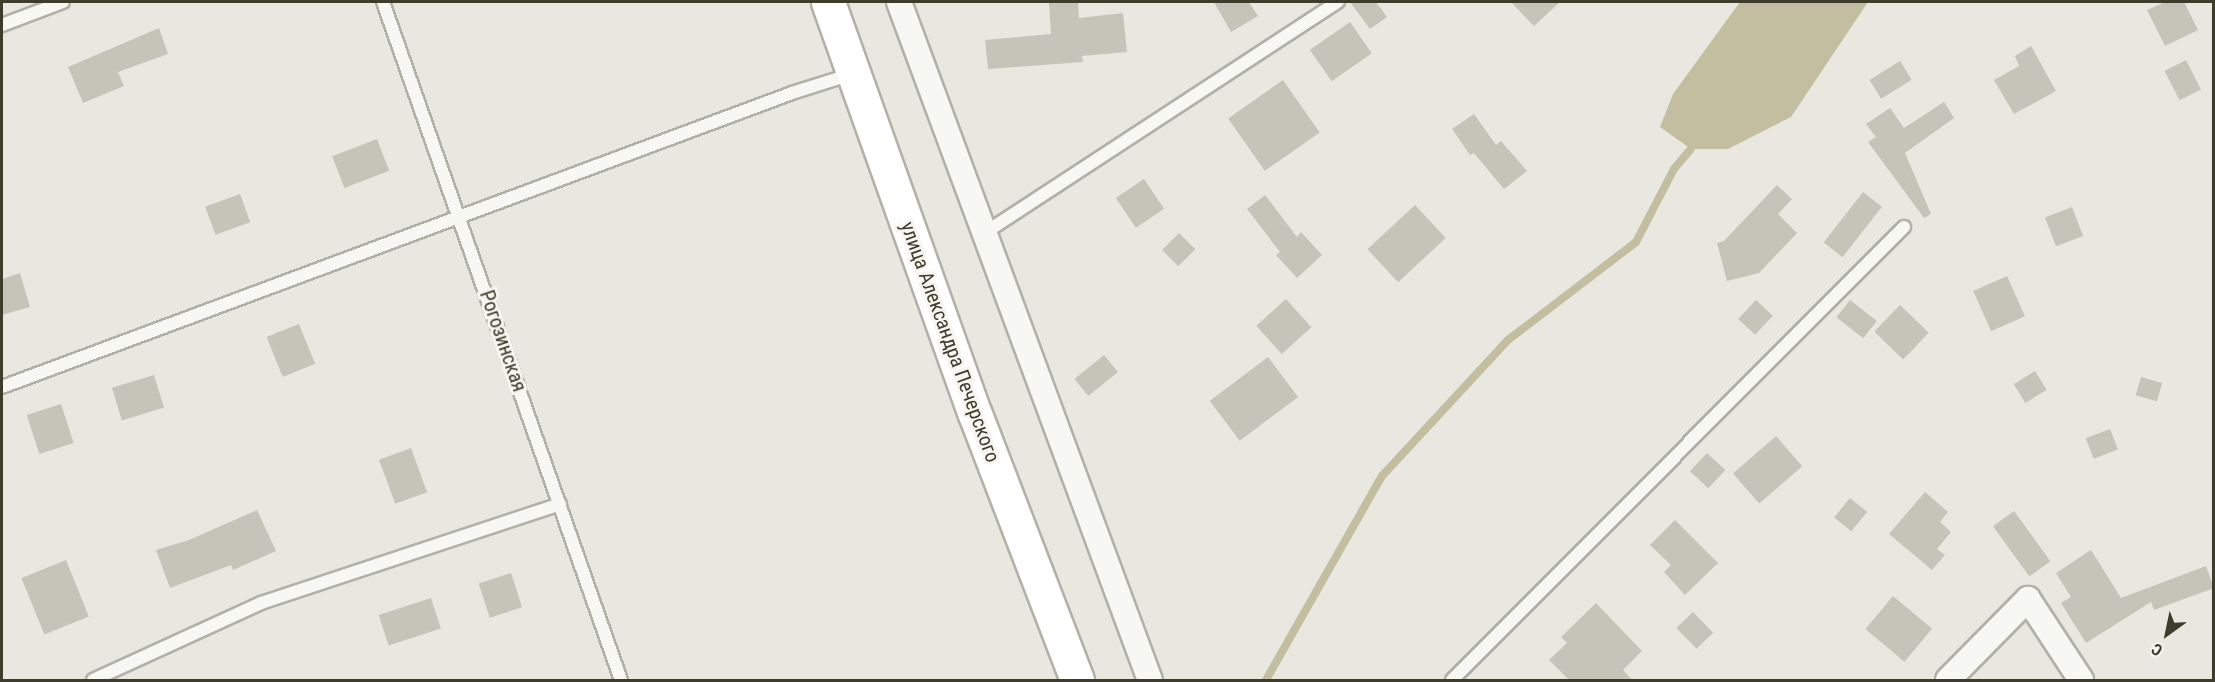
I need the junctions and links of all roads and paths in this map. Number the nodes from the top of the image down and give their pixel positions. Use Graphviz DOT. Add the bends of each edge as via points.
graph roads {
  1 [pos="63,2"];
  2 [pos="383,2"];
  3 [pos="828,2"];
  4 [pos="899,2"];
  5 [pos="1338,2"];
  6 [pos="2,25"];
  7 [pos="853,74"];
  8 [pos="459,216"];
  9 [pos="1904,226"];
  10 [pos="982,234"];
  11 [pos="2,387"];
  12 [pos="560,504"];
  13 [pos="93,681"];
  14 [pos="621,681"];
  15 [pos="1077,681"];
  16 [pos="1150,681"];
  17 [pos="1452,681"];
  18 [pos="1948,681"];
  19 [pos="2081,681"];
  1 -- 6 [label="lane"];
  2 -- 8 [label="lane, Рогозинская"];
  3 -- 7 [label="main road, улица Александра Печерского"];
  4 -- 10 [label="street"];
  5 -- 10 [label="lane"];
  7 -- 8 [label="lane"];
  7 -- 15 [label="main road, улица Александра Печерского" via="975,414"];
  8 -- 11 [label="lane"];
  8 -- 12 [label="lane, Рогозинская"];
  9 -- 17 [label="lane"];
  10 -- 16 [label="street"];
  12 -- 13 [label="lane" via="261,603"];
  12 -- 14 [label="lane, Рогозинская"];
  18 -- 19 [label="street" via="2028,599"];
}
